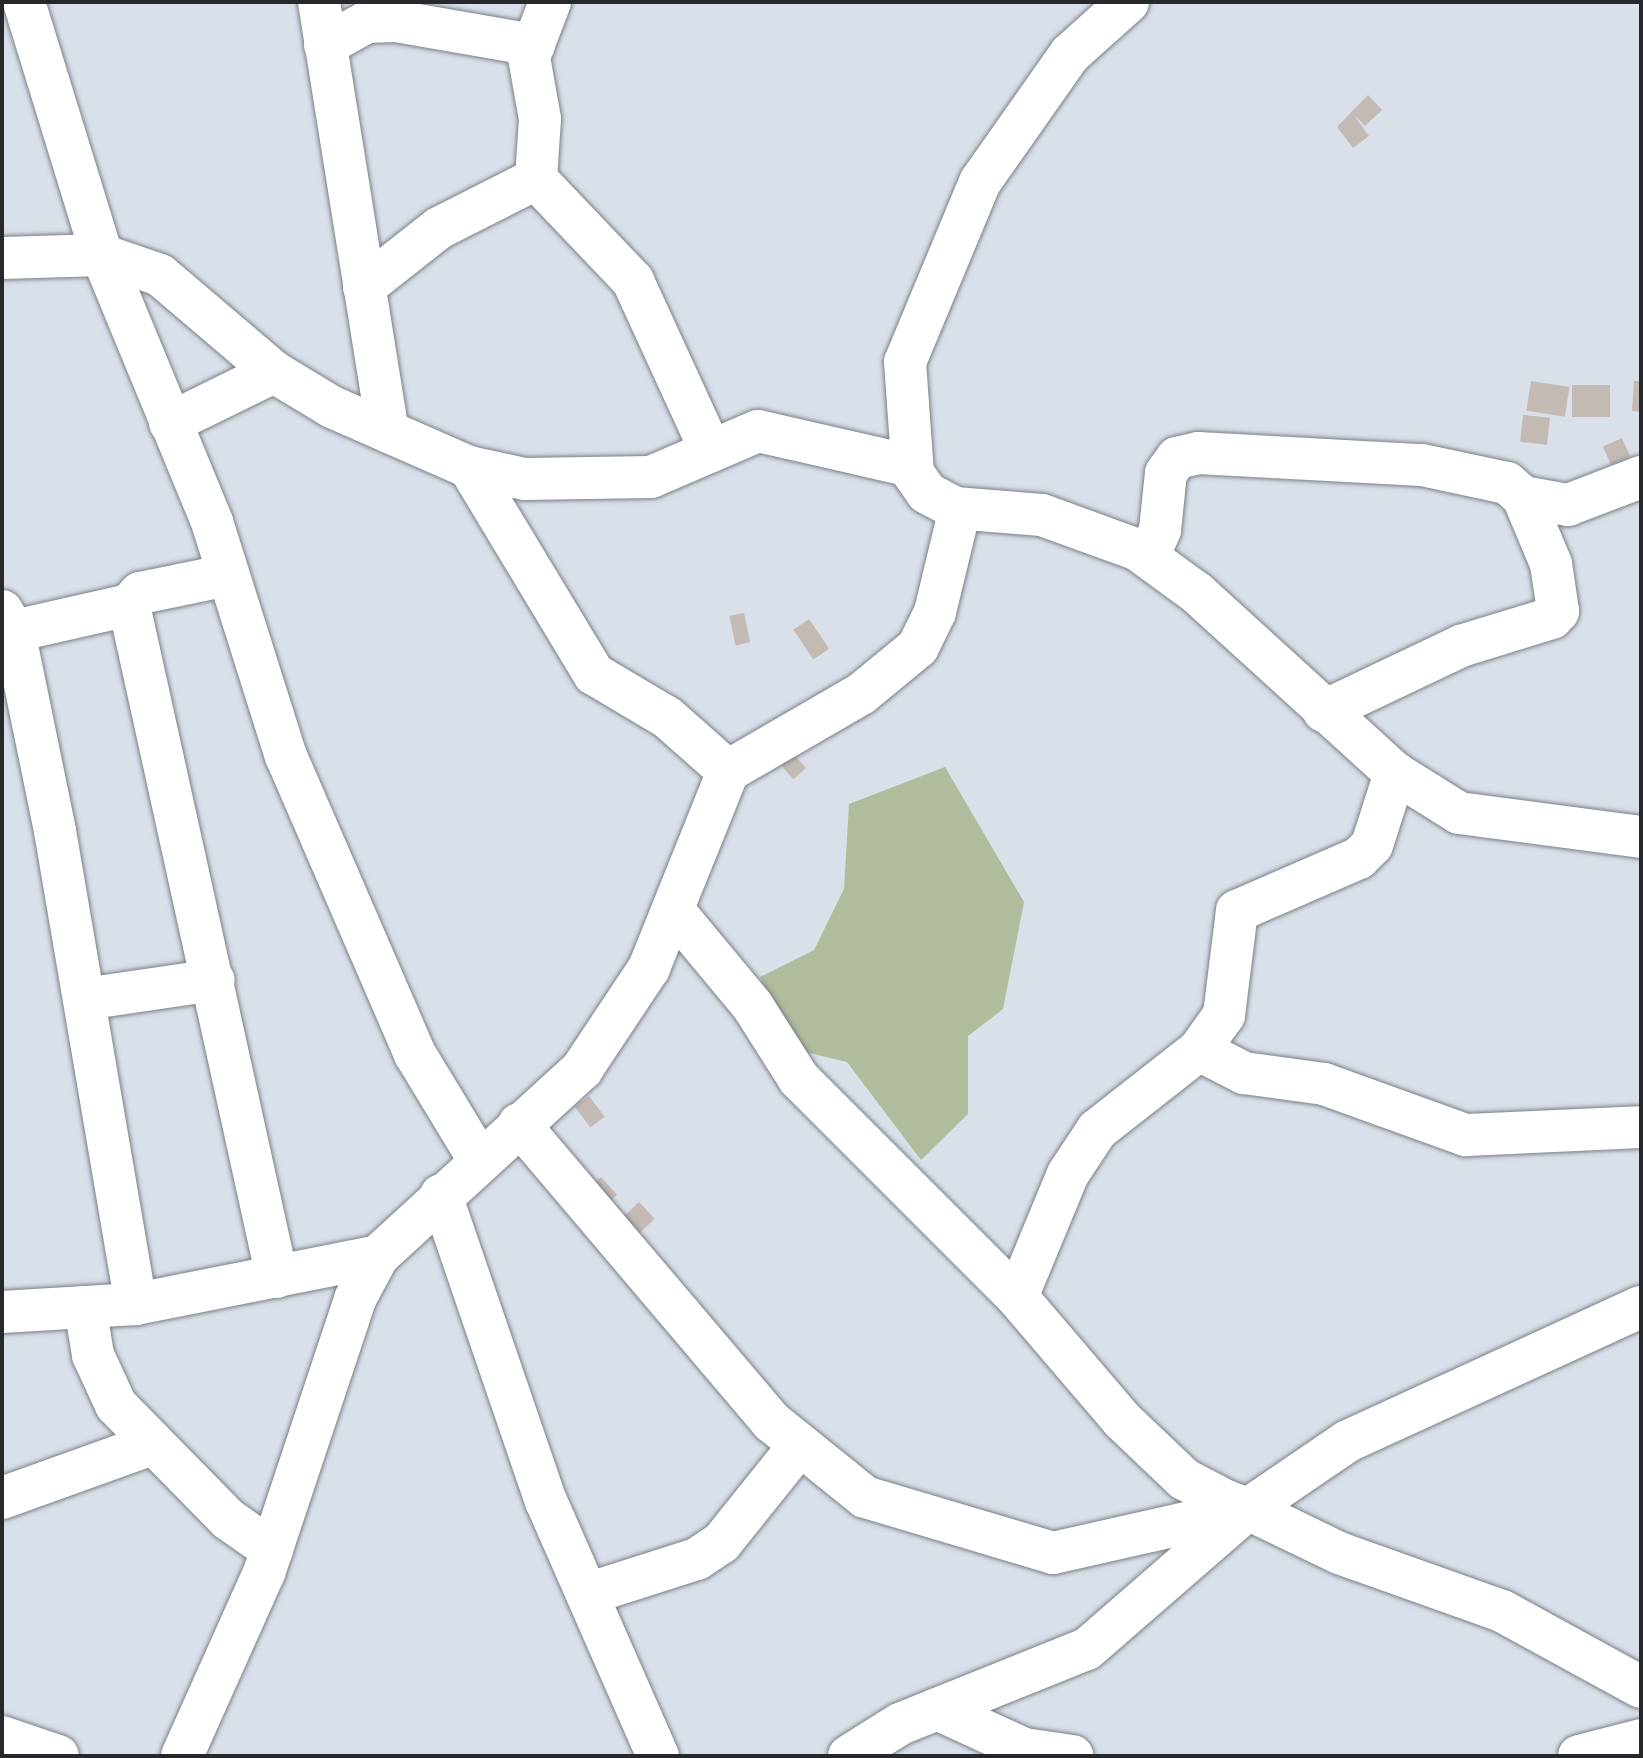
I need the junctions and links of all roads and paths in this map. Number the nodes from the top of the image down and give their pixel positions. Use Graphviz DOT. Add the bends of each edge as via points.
graph roads {
  1 [pos="24,2"];
  2 [pos="319,2"];
  3 [pos="550,2"];
  4 [pos="1128,2"];
  5 [pos="325,45"];
  6 [pos="534,45"];
  7 [pos="536,179"];
  8 [pos="102,255"];
  9 [pos="2,258"];
  10 [pos="364,287"];
  11 [pos="274,372"];
  12 [pos="170,423"];
  13 [pos="388,431"];
  14 [pos="711,451"];
  15 [pos="911,466"];
  16 [pos="469,467"];
  17 [pos="1641,477"];
  18 [pos="1523,497"];
  19 [pos="960,509"];
  20 [pos="1148,557"];
  21 [pos="228,575"];
  22 [pos="129,605"];
  23 [pos="8,621"];
  24 [pos="1324,711"];
  25 [pos="728,771"];
  26 [pos="1395,773"];
  27 [pos="1641,837"];
  28 [pos="673,910"];
  29 [pos="214,980"];
  30 [pos="85,999"];
  31 [pos="1199,1050"];
  32 [pos="519,1124"];
  33 [pos="1641,1127"];
  34 [pos="478,1158"];
  35 [pos="441,1195"];
  36 [pos="378,1256"];
  37 [pos="277,1277"];
  38 [pos="2,1282"];
  39 [pos="1017,1297"];
  40 [pos="136,1304"];
  41 [pos="85,1307"];
  42 [pos="1641,1307"];
  43 [pos="2,1312"];
  44 [pos="149,1445"];
  45 [pos="799,1446"];
  46 [pos="2,1498"];
  47 [pos="1248,1509"];
  48 [pos="272,1550"];
  49 [pos="587,1594"];
  50 [pos="1641,1687"];
  51 [pos="937,1709"];
  52 [pos="2,1737"];
  53 [pos="1641,1740"];
  54 [pos="58,1756"];
  55 [pos="182,1756"];
  56 [pos="658,1756"];
  57 [pos="849,1756"];
  58 [pos="1072,1756"];
  59 [pos="1579,1756"];
  1 -- 8 [label="street"];
  2 -- 5 [label="street"];
  3 -- 6 [label="street"];
  4 -- 15 [label="street" via="1070,54 980,182 905,362"];
  5 -- 6 [label="street" via="367,22 395,21"];
  5 -- 10 [label="street"];
  6 -- 7 [label="street"];
  7 -- 10 [label="street" via="439,228"];
  7 -- 14 [label="street" via="633,281"];
  8 -- 9 [label="street"];
  8 -- 11 [label="street" via="179,286"];
  8 -- 12 [label="street"];
  10 -- 13 [label="street"];
  11 -- 12 [label="street"];
  11 -- 13 [label="street"];
  12 -- 21 [label="street"];
  13 -- 16 [label="street"];
  14 -- 15 [label="street" via="758,431"];
  14 -- 16 [label="street" via="651,477 525,479"];
  15 -- 19 [label="street" via="927,493"];
  16 -- 25 [label="street" via="594,674 668,718"];
  17 -- 18 [label="street" via="1568,505"];
  18 -- 20 [label="street" via="1507,483 1422,465 1198,453 1177,458 1166,473 1160,530"];
  18 -- 24 [label="street" via="1551,564 1558,611 1552,618 1461,646"];
  19 -- 20 [label="street" via="1042,515"];
  19 -- 25 [label="street" via="935,612 918,647 861,694"];
  20 -- 24 [label="street"];
  21 -- 22 [label="street" via="140,593"];
  21 -- 34 [label="street" via="286,756 359,930 415,1054"];
  22 -- 23 [label="street"];
  22 -- 29 [label="street"];
  23 -- 30 [label="street"];
  24 -- 26 [label="street"];
  25 -- 28 [label="street"];
  26 -- 27 [label="street" via="1459,813"];
  26 -- 31 [label="street" via="1372,845 1359,858 1237,911 1233,988"];
  28 -- 32 [label="street" via="649,968 582,1069"];
  28 -- 39 [label="street" via="752,1005 799,1079"];
  29 -- 30 [label="street"];
  29 -- 37 [label="street"];
  30 -- 40 [label="street"];
  31 -- 33 [label="street" via="1244,1073 1324,1084 1466,1135"];
  31 -- 39 [label="street" via="1097,1130 1068,1174"];
  32 -- 34 [label="street"];
  32 -- 45 [label="street"];
  34 -- 35 [label="street"];
  35 -- 36 [label="street"];
  35 -- 49 [label="street" via="546,1501"];
  36 -- 37 [label="street"];
  36 -- 48 [label="street" via="355,1299"];
  37 -- 40 [label="street"];
  38 -- 43 [label="street"];
  39 -- 47 [label="street" via="1184,1479"];
  40 -- 41 [label="street"];
  41 -- 43 [label="street"];
  41 -- 44 [label="street" via="93,1355 116,1405"];
  42 -- 47 [label="street" via="1348,1441"];
  44 -- 46 [label="street"];
  44 -- 48 [label="street"];
  45 -- 47 [label="street" via="865,1497 1041,1552"];
  45 -- 49 [label="street" via="722,1542 697,1559"];
  47 -- 50 [label="street" via="1339,1553 1502,1611"];
  47 -- 51 [label="street" via="1087,1649"];
  48 -- 55 [label="street"];
  49 -- 56 [label="street"];
  51 -- 57 [label="street"];
  51 -- 58 [label="street" via="1024,1749"];
  52 -- 54 [label="street"];
  53 -- 59 [label="street"];
}
